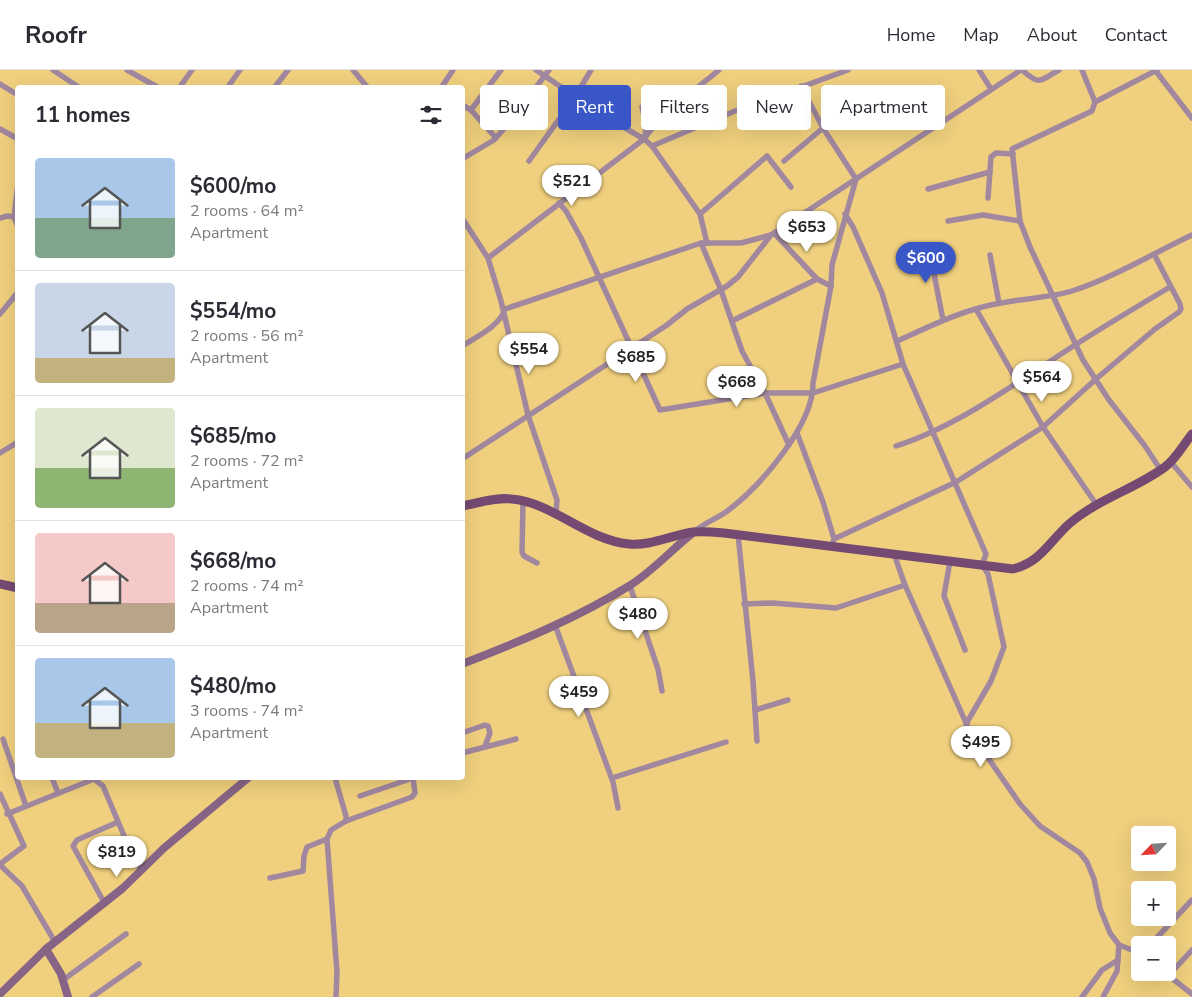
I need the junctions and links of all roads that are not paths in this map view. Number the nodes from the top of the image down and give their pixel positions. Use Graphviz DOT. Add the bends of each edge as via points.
graph roads {
  1 [pos="53,70"];
  2 [pos="127,70"];
  3 [pos="192,70"];
  4 [pos="240,70"];
  5 [pos="288,70"];
  6 [pos="353,70"];
  7 [pos="453,70"];
  8 [pos="501,70"];
  9 [pos="536,70"];
  10 [pos="549,70"];
  11 [pos="591,70"];
  12 [pos="719,70"];
  13 [pos="848,70"];
  14 [pos="979,70"];
  15 [pos="1021,70"];
  16 [pos="1059,70"];
  17 [pos="1082,70"];
  18 [pos="1156,70"];
  19 [pos="544,76"];
  20 [pos="0,84"];
  21 [pos="76,85"];
  22 [pos="154,85"];
  23 [pos="181,85"];
  24 [pos="228,85"];
  25 [pos="276,85"];
  26 [pos="366,85"];
  27 [pos="442,85"];
  28 [pos="558,85"];
  29 [pos="582,85"];
  30 [pos="804,85"];
  31 [pos="991,90"];
  32 [pos="15,93"];
  33 [pos="1095,102"];
  34 [pos="811,105"];
  35 [pos="465,107"];
  36 [pos="737,109"];
  37 [pos="470,110"];
  38 [pos="1192,118"];
  39 [pos="558,121"];
  40 [pos="821,124"];
  41 [pos="0,129"];
  42 [pos="629,130"];
  43 [pos="645,130"];
  44 [pos="821,130"];
  45 [pos="824,130"];
  46 [pos="15,137"];
  47 [pos="496,138"];
  48 [pos="644,139"];
  49 [pos="652,146"];
  50 [pos="1014,154"];
  51 [pos="465,157"];
  52 [pos="529,161"];
  53 [pos="784,161"];
  54 [pos="990,172"];
  55 [pos="856,179"];
  56 [pos="791,187"];
  57 [pos="928,189"];
  58 [pos="988,198"];
  59 [pos="559,203"];
  60 [pos="15,208"];
  61 [pos="700,214"];
  62 [pos="845,214"];
  63 [pos="14,217"];
  64 [pos="0,218"];
  65 [pos="948,221"];
  66 [pos="1020,221"];
  67 [pos="465,223"];
  68 [pos="773,234"];
  69 [pos="1192,235"];
  70 [pos="704,243"];
  71 [pos="932,245"];
  72 [pos="1154,254"];
  73 [pos="990,255"];
  74 [pos="488,258"];
  75 [pos="600,277"];
  76 [pos="817,279"];
  77 [pos="831,286"];
  78 [pos="1170,287"];
  79 [pos="721,290"];
  80 [pos="1052,294"];
  81 [pos="15,296"];
  82 [pos="999,303"];
  83 [pos="976,309"];
  84 [pos="0,314"];
  85 [pos="504,314"];
  86 [pos="943,320"];
  87 [pos="732,321"];
  88 [pos="898,341"];
  89 [pos="465,344"];
  90 [pos="1076,344"];
  91 [pos="631,348"];
  92 [pos="903,364"];
  93 [pos="1096,379"];
  94 [pos="1019,382"];
  95 [pos="765,393"];
  96 [pos="813,393"];
  97 [pos="528,415"];
  98 [pos="1043,427"];
  99 [pos="934,432"];
  100 [pos="797,433"];
  101 [pos="1192,434"];
  102 [pos="15,444"];
  103 [pos="789,445"];
  104 [pos="896,446"];
  105 [pos="0,453"];
  106 [pos="465,457"];
  107 [pos="1170,461"];
  108 [pos="1160,469"];
  109 [pos="956,482"];
  110 [pos="1192,487"];
  111 [pos="523,501"];
  112 [pos="1096,504"];
  113 [pos="465,505"];
  114 [pos="556,513"];
  115 [pos="694,532"];
  116 [pos="738,534"];
  117 [pos="833,543"];
  118 [pos="894,554"];
  119 [pos="950,562"];
  120 [pos="537,563"];
  121 [pos="982,566"];
  122 [pos="0,584"];
  123 [pos="905,585"];
  124 [pos="630,586"];
  125 [pos="15,587"];
  126 [pos="744,604"];
  127 [pos="555,625"];
  128 [pos="965,650"];
  129 [pos="465,663"];
  130 [pos="662,691"];
  131 [pos="788,700"];
  132 [pos="755,710"];
  133 [pos="966,724"];
  134 [pos="465,732"];
  135 [pos="3,739"];
  136 [pos="516,739"];
  137 [pos="757,741"];
  138 [pos="726,742"];
  139 [pos="485,746"];
  140 [pos="465,752"];
  141 [pos="15,769"];
  142 [pos="612,778"];
  143 [pos="18,780"];
  144 [pos="53,780"];
  145 [pos="92,780"];
  146 [pos="96,780"];
  147 [pos="246,780"];
  148 [pos="336,780"];
  149 [pos="407,780"];
  150 [pos="413,780"];
  151 [pos="0,794"];
  152 [pos="58,794"];
  153 [pos="360,796"];
  154 [pos="26,806"];
  155 [pos="618,808"];
  156 [pos="8,814"];
  157 [pos="346,821"];
  158 [pos="118,822"];
  159 [pos="327,839"];
  160 [pos="0,864"];
  161 [pos="142,870"];
  162 [pos="270,878"];
  163 [pos="1192,900"];
  164 [pos="105,904"];
  165 [pos="126,934"];
  166 [pos="1158,936"];
  167 [pos="55,942"];
  168 [pos="1119,945"];
  169 [pos="46,948"];
  170 [pos="1131,950"];
  171 [pos="1192,950"];
  172 [pos="1118,960"];
  173 [pos="139,964"];
  174 [pos="1176,965"];
  175 [pos="63,980"];
  176 [pos="1175,981"];
  177 [pos="0,994"];
  178 [pos="1192,994"];
  179 [pos="68,997"];
  180 [pos="92,997"];
  181 [pos="336,997"];
  182 [pos="1082,997"];
  183 [pos="1103,997"];
  1 -- 21 [label="street"];
  2 -- 22 [label="street"];
  3 -- 23 [label="street"];
  4 -- 24 [label="street"];
  5 -- 25 [label="street"];
  6 -- 26 [label="street"];
  7 -- 27 [label="street"];
  8 -- 37 [label="street"];
  9 -- 19 [label="street"];
  10 -- 19 [label="street"];
  11 -- 29 [label="street"];
  12 -- 48 [label="street" via="672,109"];
  13 -- 30 [label="street"];
  14 -- 31 [label="street"];
  15 -- 16 [label="street" via="1038,81"];
  15 -- 31 [label="street"];
  17 -- 33 [label="street"];
  18 -- 33 [label="street"];
  18 -- 38 [label="street"];
  19 -- 28 [label="street"];
  19 -- 47 [label="street"];
  20 -- 32 [label="street"];
  31 -- 55 [label="street"];
  33 -- 50 [label="street" via="1092,111 1015,146 1012,149"];
  34 -- 40 [label="street"];
  35 -- 37 [label="street"];
  36 -- 49 [label="street"];
  37 -- 47 [label="street"];
  39 -- 52 [label="street"];
  41 -- 46 [label="street"];
  42 -- 48 [label="street"];
  43 -- 48 [label="street"];
  44 -- 53 [label="street"];
  45 -- 55 [label="street"];
  47 -- 51 [label="street"];
  48 -- 49 [label="street"];
  48 -- 59 [label="street"];
  49 -- 61 [label="street"];
  50 -- 54 [label="street" via="993,155"];
  50 -- 66 [label="street"];
  54 -- 57 [label="street"];
  54 -- 58 [label="street"];
  55 -- 62 [label="street"];
  55 -- 68 [label="street"];
  56 -- 61 [label="street" via="767,156"];
  59 -- 74 [label="street"];
  59 -- 75 [label="street"];
  60 -- 63 [label="street"];
  61 -- 70 [label="street"];
  62 -- 77 [label="street" via="832,265"];
  62 -- 88 [label="street" via="879,286"];
  63 -- 64 [label="street"];
  65 -- 66 [label="street" via="983,214"];
  66 -- 80 [label="street"];
  67 -- 74 [label="street"];
  68 -- 70 [label="street" via="741,243"];
  68 -- 76 [label="street"];
  68 -- 79 [label="street" via="738,277"];
  69 -- 72 [label="street"];
  70 -- 75 [label="street"];
  70 -- 79 [label="street"];
  71 -- 86 [label="street"];
  72 -- 78 [label="street"];
  72 -- 80 [label="street" via="1074,290"];
  73 -- 82 [label="street"];
  74 -- 85 [label="street"];
  75 -- 85 [label="street" via="505,309"];
  75 -- 91 [label="street"];
  76 -- 77 [label="street"];
  76 -- 87 [label="street"];
  77 -- 96 [label="street"];
  78 -- 90 [label="street"];
  78 -- 93 [label="street" via="1180,304 1179,312"];
  79 -- 87 [label="street"];
  79 -- 91 [label="street"];
  80 -- 82 [label="street"];
  80 -- 90 [label="street"];
  81 -- 84 [label="street"];
  82 -- 83 [label="street"];
  83 -- 86 [label="street"];
  83 -- 94 [label="street"];
  85 -- 89 [label="street"];
  85 -- 97 [label="street"];
  86 -- 88 [label="street"];
  87 -- 95 [label="street" via="742,351"];
  88 -- 92 [label="street"];
  90 -- 93 [label="street"];
  90 -- 94 [label="street"];
  91 -- 95 [label="street" via="660,410"];
  91 -- 97 [label="street"];
  92 -- 96 [label="street"];
  92 -- 99 [label="street"];
  93 -- 98 [label="street"];
  93 -- 108 [label="street"];
  94 -- 98 [label="street"];
  94 -- 99 [label="street"];
  95 -- 96 [label="street"];
  95 -- 103 [label="street"];
  96 -- 100 [label="street"];
  97 -- 106 [label="street"];
  97 -- 114 [label="street" via="557,500"];
  98 -- 109 [label="street"];
  98 -- 112 [label="street"];
  99 -- 104 [label="street"];
  99 -- 109 [label="street"];
  100 -- 103 [label="street"];
  100 -- 117 [label="street" via="823,502"];
  101 -- 107 [label="main road"];
  102 -- 105 [label="street"];
  103 -- 115 [label="street" via="744,498"];
  107 -- 108 [label="main road"];
  107 -- 110 [label="street"];
  108 -- 112 [label="main road" via="1135,487"];
  109 -- 117 [label="street"];
  109 -- 121 [label="street" via="986,554"];
  111 -- 113 [label="main road" via="496,499"];
  111 -- 114 [label="main road"];
  111 -- 120 [label="street" via="522,552"];
  112 -- 121 [label="main road" via="1069,524 1034,561 1013,569"];
  114 -- 115 [label="main road" via="590,532 629,544 647,544"];
  115 -- 116 [label="main road"];
  115 -- 124 [label="street"];
  116 -- 117 [label="main road"];
  116 -- 126 [label="street"];
  117 -- 118 [label="main road"];
  118 -- 119 [label="main road"];
  118 -- 123 [label="street"];
  119 -- 121 [label="main road"];
  119 -- 128 [label="street" via="944,596"];
  121 -- 133 [label="street" via="988,574 1004,647 991,681"];
  122 -- 125 [label="main road"];
  123 -- 126 [label="street" via="836,608"];
  123 -- 133 [label="street"];
  124 -- 127 [label="street"];
  124 -- 130 [label="street" via="658,669"];
  126 -- 132 [label="street"];
  127 -- 129 [label="street"];
  127 -- 142 [label="street"];
  131 -- 132 [label="street"];
  132 -- 137 [label="street"];
  133 -- 168 [label="street" via="1020,804 1040,826 1080,852 1087,862 1104,920"];
  134 -- 139 [label="street" via="488,726 490,733"];
  135 -- 141 [label="street"];
  136 -- 139 [label="street"];
  138 -- 142 [label="street"];
  139 -- 140 [label="street"];
  142 -- 155 [label="street"];
  143 -- 154 [label="street"];
  144 -- 152 [label="street"];
  145 -- 152 [label="street"];
  146 -- 158 [label="street" via="103,786"];
  147 -- 161 [label="street"];
  148 -- 157 [label="street" via="345,806"];
  149 -- 153 [label="street"];
  150 -- 157 [label="street" via="415,793 412,797"];
  151 -- 156 [label="street"];
  152 -- 154 [label="street"];
  154 -- 156 [label="street"];
  156 -- 160 [label="street" via="24,846"];
  157 -- 159 [label="street" via="331,830"];
  158 -- 161 [label="street"];
  158 -- 164 [label="street" via="76,840 73,846"];
  159 -- 162 [label="street" via="307,847 302,871"];
  159 -- 181 [label="street"];
  160 -- 167 [label="street" via="22,886"];
  161 -- 164 [label="street"];
  163 -- 166 [label="street"];
  164 -- 167 [label="street"];
  165 -- 175 [label="street"];
  167 -- 169 [label="street"];
  168 -- 170 [label="street"];
  168 -- 172 [label="street"];
  169 -- 175 [label="street"];
  169 -- 177 [label="street"];
  171 -- 174 [label="street"];
  172 -- 182 [label="street" via="1102,970"];
  172 -- 183 [label="street" via="1117,971"];
  173 -- 180 [label="street"];
  175 -- 179 [label="street"];
  176 -- 178 [label="street"];
}
